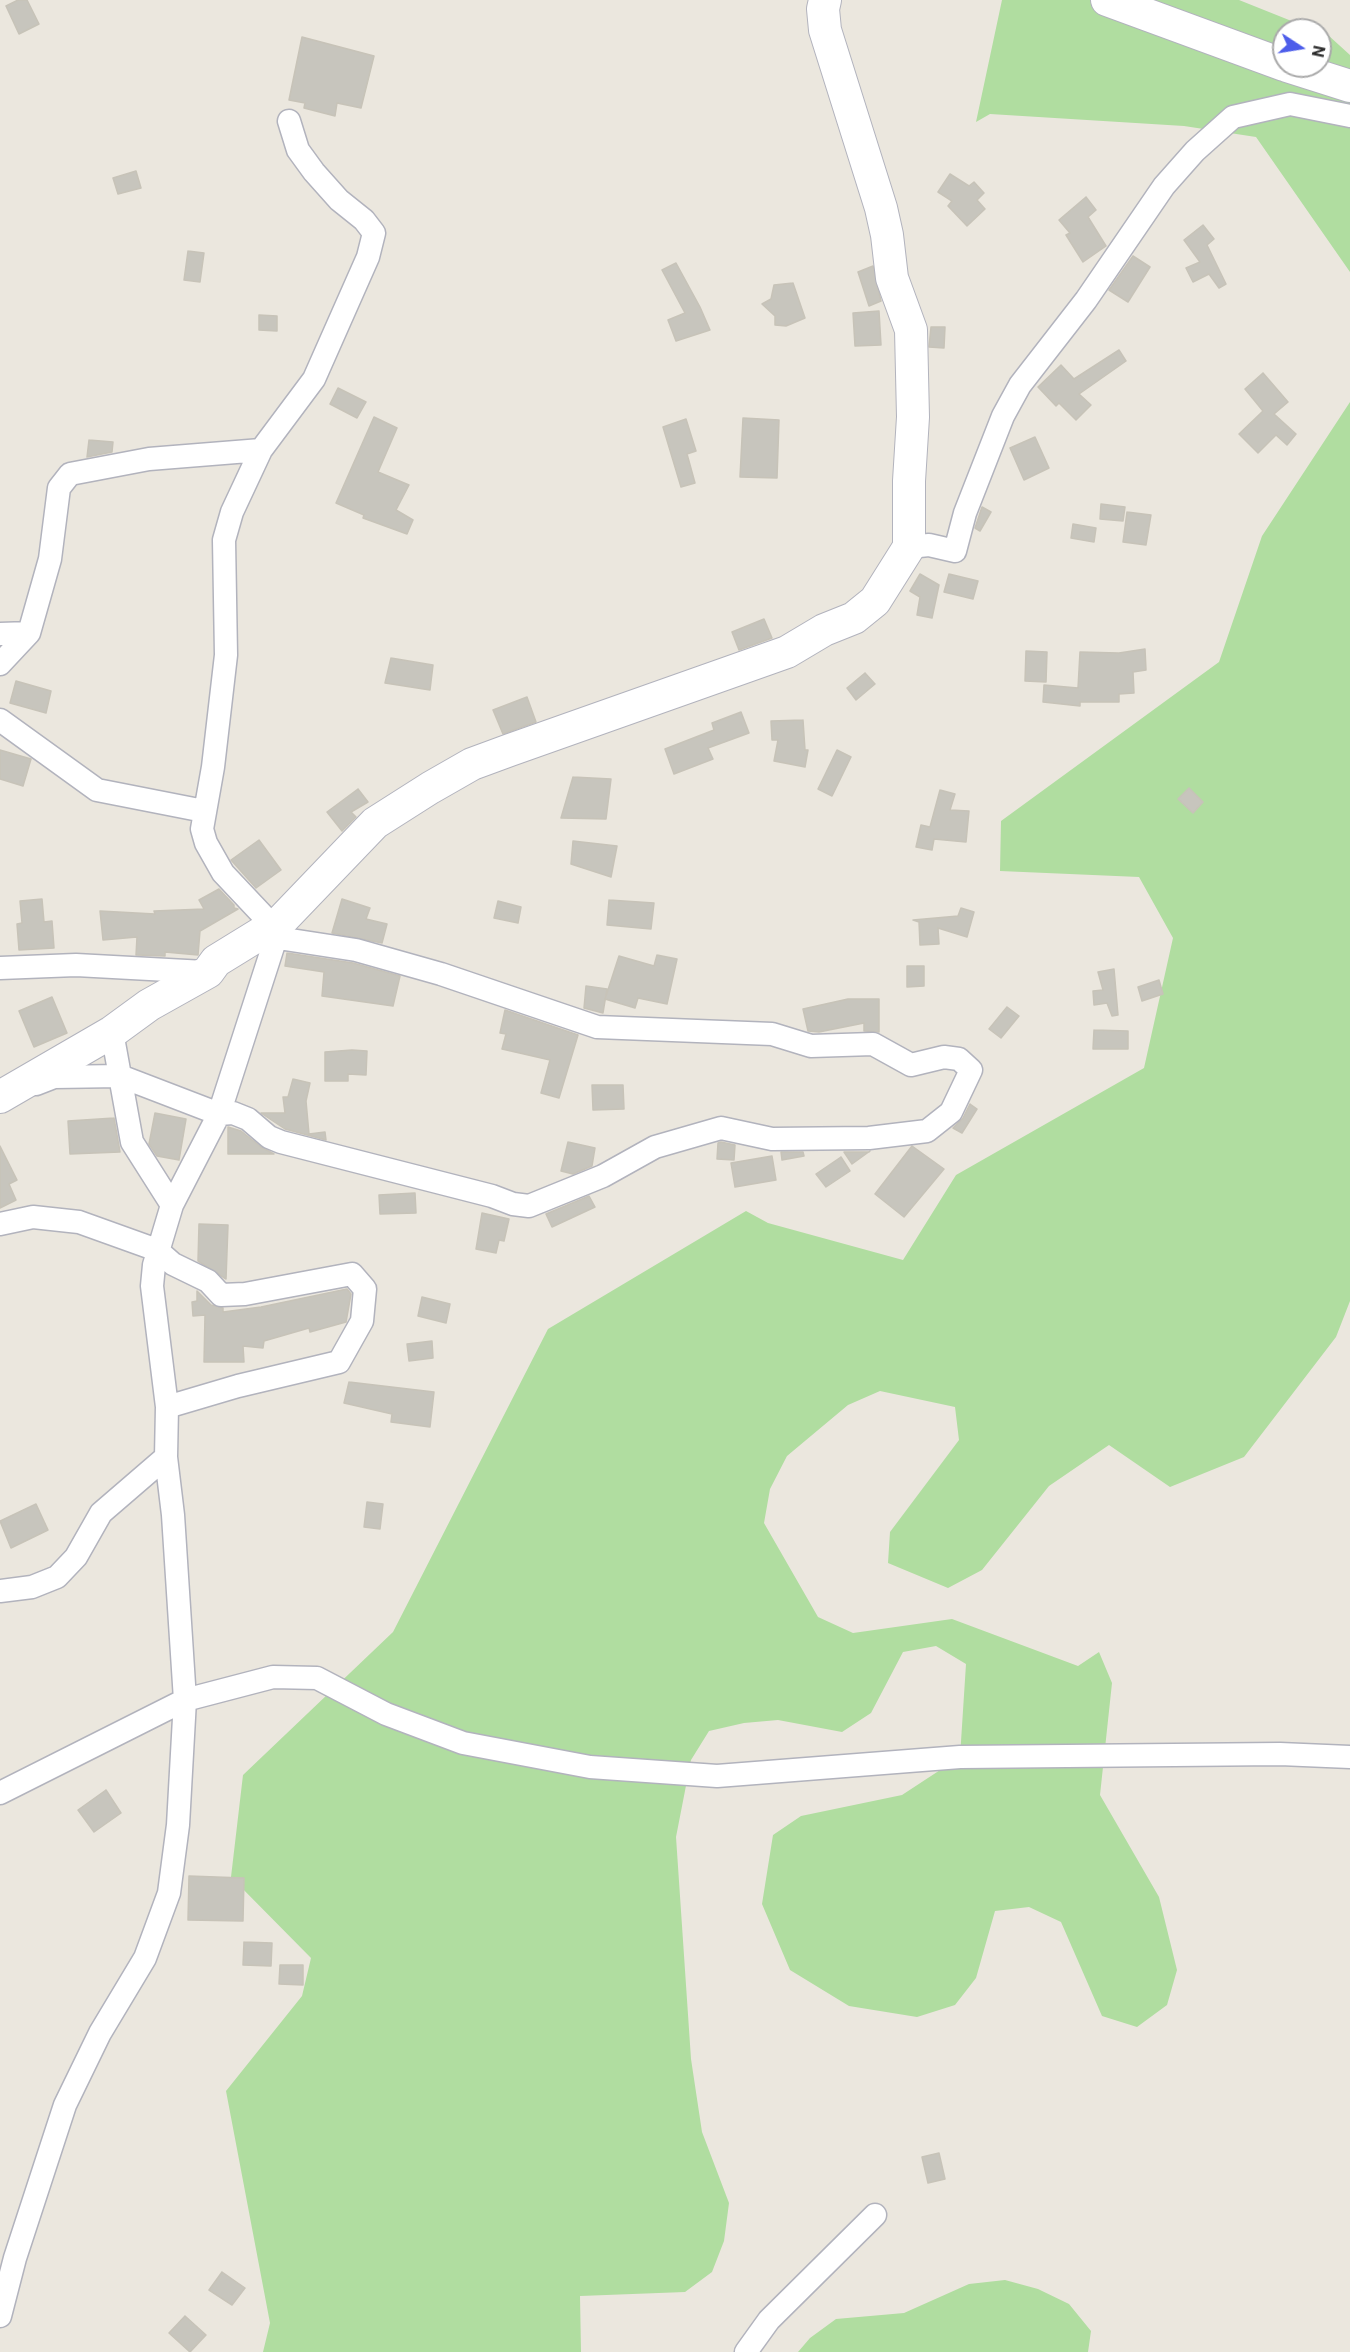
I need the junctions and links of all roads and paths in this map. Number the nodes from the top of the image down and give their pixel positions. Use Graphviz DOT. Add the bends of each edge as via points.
graph roads {
  1 [pos="825,0"];
  2 [pos="1107,0"];
  3 [pos="1272,60"];
  4 [pos="1326,78"];
  5 [pos="1350,86"];
  6 [pos="1350,116"];
  7 [pos="289,121"];
  8 [pos="261,450"];
  9 [pos="909,547"];
  10 [pos="29,633"];
  11 [pos="0,634"];
  12 [pos="0,664"];
  13 [pos="0,720"];
  14 [pos="204,811"];
  15 [pos="277,928"];
  16 [pos="0,968"];
  17 [pos="135,969"];
  18 [pos="208,972"];
  19 [pos="149,1005"];
  20 [pos="112,1032"];
  21 [pos="120,1076"];
  22 [pos="0,1097"];
  23 [pos="219,1114"];
  24 [pos="172,1205"];
  25 [pos="0,1224"];
  26 [pos="158,1250"];
  27 [pos="167,1407"];
  28 [pos="165,1457"];
  29 [pos="0,1591"];
  30 [pos="185,1700"];
  31 [pos="1350,1757"];
  32 [pos="0,1793"];
  33 [pos="876,2215"];
  34 [pos="0,2316"];
  35 [pos="746,2352"];
  1 -- 9 [label="main road" via="825,30 880,208 892,279 911,330"];
  2 -- 3 [label="main road"];
  4 -- 5 [label="main road"];
  6 -- 9 [label="street" via="1290,104 1233,117 1195,151 1164,186 1086,300 1020,386 1003,416 965,513 955,551 929,545"];
  7 -- 8 [label="street" via="298,150 314,172 374,233 368,257 314,379"];
  8 -- 10 [label="street" via="148,459 70,474 59,488 50,559"];
  8 -- 14 [label="street" via="232,512 224,540 226,655"];
  9 -- 15 [label="main road" via="875,601 854,618 787,652 472,764 430,788 375,823"];
  10 -- 11 [label="street"];
  10 -- 12 [label="street"];
  13 -- 14 [label="street" via="97,790"];
  14 -- 15 [label="street" via="202,829 206,843 223,873"];
  15 -- 18 [label="main road" via="216,961"];
  15 -- 23 [label="street"];
  15 -- 23 [label="street" via="441,974 597,1027 772,1034 811,1046 873,1044 911,1065 944,1057 959,1059 971,1070 951,1112 927,1131 869,1138 772,1139 721,1128 655,1147 603,1176 529,1206 281,1142 248,1119 233,1113"];
  16 -- 17 [label="street" via="76,965"];
  17 -- 18 [label="street"];
  17 -- 19 [label="street"];
  18 -- 19 [label="main road"];
  19 -- 20 [label="main road"];
  20 -- 21 [label="street"];
  20 -- 22 [label="main road"];
  21 -- 22 [label="street" via="54,1077"];
  21 -- 23 [label="street"];
  21 -- 24 [label="street" via="132,1142"];
  23 -- 24 [label="street"];
  24 -- 26 [label="street"];
  25 -- 26 [label="street" via="33,1217 79,1222"];
  26 -- 27 [label="street" via="152,1286"];
  26 -- 27 [label="street" via="173,1264 208,1281 221,1295 352,1274 365,1289 362,1321 339,1362"];
  27 -- 28 [label="street"];
  28 -- 29 [label="street" via="101,1513 75,1557 57,1577 32,1587"];
  28 -- 30 [label="street" via="173,1515"];
  30 -- 31 [label="street" via="273,1677 317,1678 386,1714 463,1743 590,1767 717,1776 960,1757"];
  30 -- 32 [label="street"];
  30 -- 34 [label="street" via="178,1826 169,1893 145,1958 99,2033 65,2105"];
  33 -- 35 [label="street" via="769,2320"];
}
